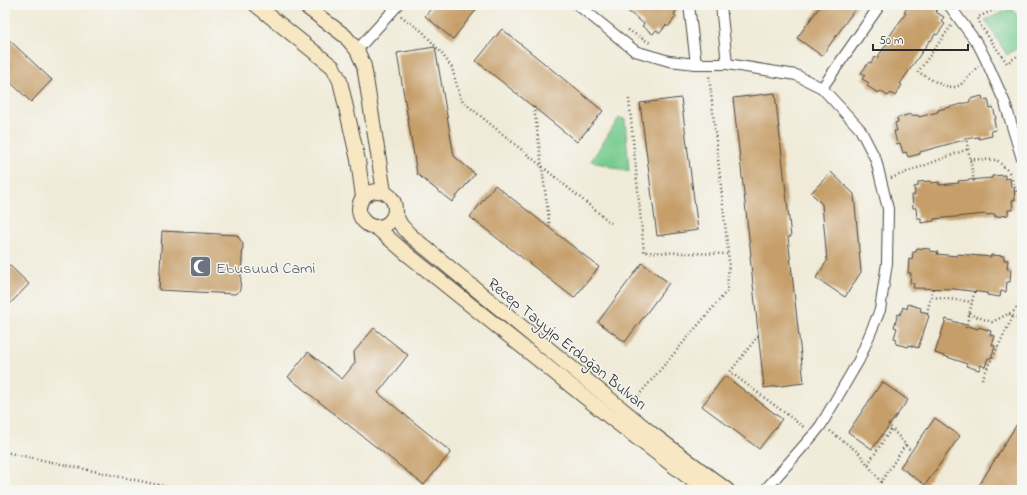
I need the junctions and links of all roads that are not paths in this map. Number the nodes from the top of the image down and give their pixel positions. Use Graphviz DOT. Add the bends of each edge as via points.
graph roads {
  1 [pos="256,5"];
  2 [pos="304,5"];
  3 [pos="578,5"];
  4 [pos="689,5"];
  5 [pos="721,5"];
  6 [pos="880,5"];
  7 [pos="949,5"];
  8 [pos="396,8"];
  9 [pos="357,50"];
  10 [pos="696,64"];
  11 [pos="728,64"];
  12 [pos="822,88"];
  13 [pos="1022,159"];
  14 [pos="384,192"];
  15 [pos="363,197"];
  16 [pos="395,214"];
  17 [pos="377,228"];
  18 [pos="704,490"];
  19 [pos="727,490"];
  20 [pos="765,490"];
  1 -- 15 [label="street" via="333,67 340,81 358,160"];
  2 -- 9 [label="street" via="344,36"];
  3 -- 10 [label="street" via="635,51 669,61"];
  4 -- 10 [label="street"];
  5 -- 11 [label="street"];
  6 -- 12 [label="street"];
  7 -- 13 [label="street" via="985,58 1005,103"];
  8 -- 9 [label="street"];
  9 -- 14 [label="street" via="364,66"];
  10 -- 11 [label="street"];
  11 -- 12 [label="street" via="796,75"];
  12 -- 20 [label="street" via="860,129 876,160 888,209 887,263 880,310 859,360 821,425"];
  14 -- 15 [label="street" via="377,190"];
  14 -- 16 [label="street" via="395,202"];
  15 -- 17 [label="street" via="360,203 360,217 370,226"];
  16 -- 17 [label="street" via="390,223"];
  16 -- 19 [label="street, Recep Tayyip Erdoğan Bulvarı" via="410,235 651,433"];
  17 -- 18 [label="street, Recep Tayyip Erdoğan Bulvarı"];
}
